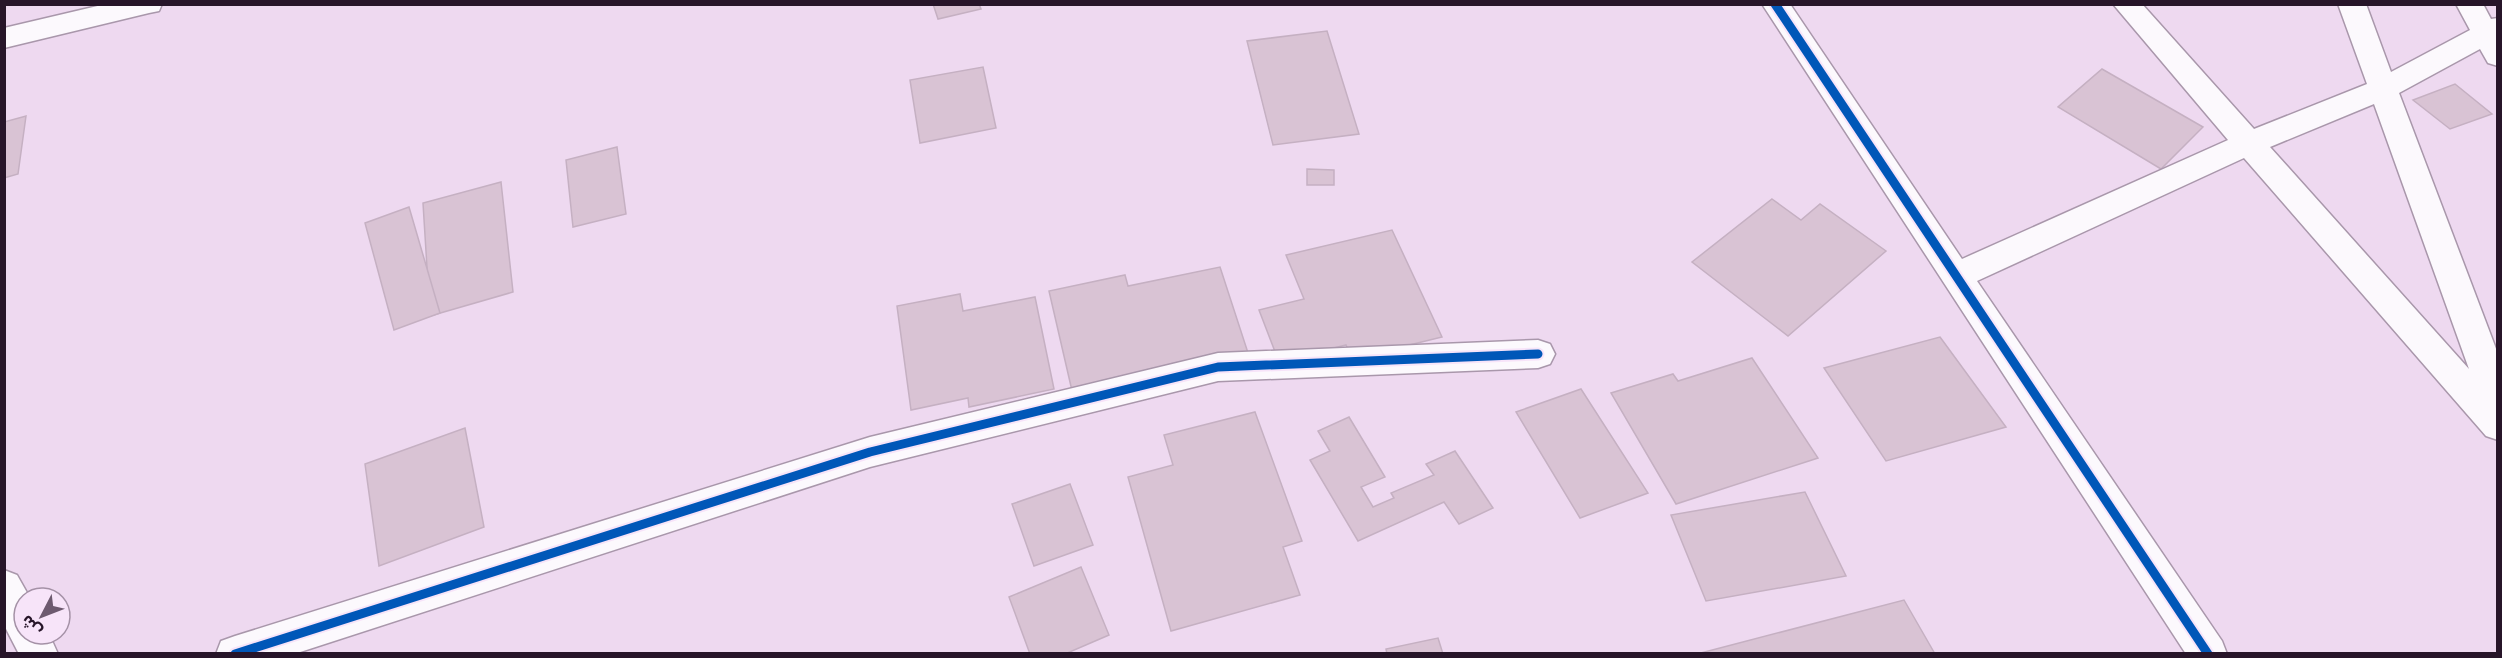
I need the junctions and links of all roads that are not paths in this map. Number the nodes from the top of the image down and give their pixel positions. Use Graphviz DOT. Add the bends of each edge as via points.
graph roads {
  1 [pos="149,4"];
  2 [pos="1774,4"];
  3 [pos="2126,4"];
  4 [pos="2352,4"];
  5 [pos="2469,4"];
  6 [pos="4,38"];
  7 [pos="2494,39"];
  8 [pos="2383,89"];
  9 [pos="2249,143"];
  10 [pos="1956,276"];
  11 [pos="1538,354"];
  12 [pos="2498,401"];
  13 [pos="2498,425"];
  14 [pos="4,587"];
  15 [pos="12,602"];
  16 [pos="235,654"];
  17 [pos="2208,654"];
  1 -- 6 [label="street"];
  2 -- 10 [label="street"];
  3 -- 9 [label="street"];
  4 -- 8 [label="street"];
  5 -- 7 [label="street"];
  7 -- 8 [label="street"];
  8 -- 9 [label="street"];
  8 -- 12 [label="street"];
  9 -- 10 [label="street"];
  9 -- 13 [label="street"];
  10 -- 17 [label="street"];
  11 -- 16 [label="street" via="1218,367 870,452"];
  14 -- 15 [label="street"];
}
